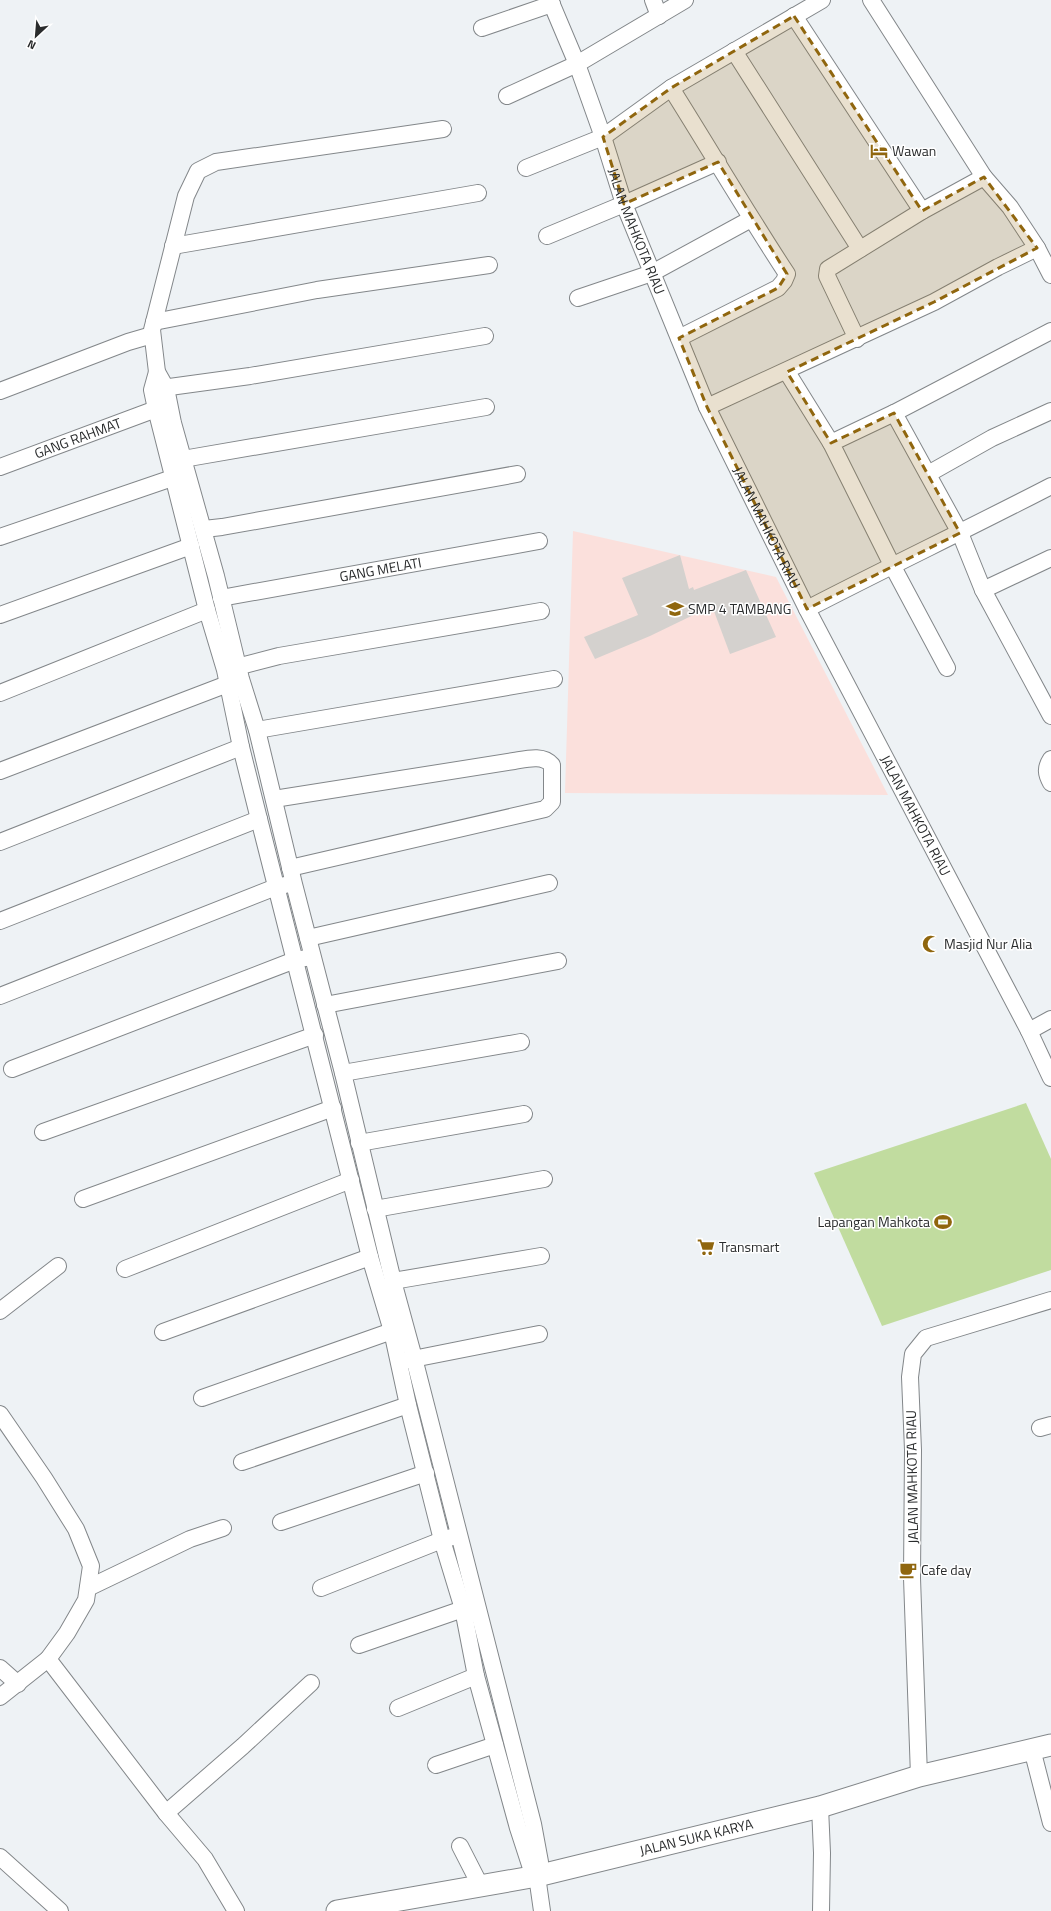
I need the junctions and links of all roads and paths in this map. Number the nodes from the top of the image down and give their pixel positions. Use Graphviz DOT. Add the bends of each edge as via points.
graph roads {
  1 [pos="653,0"];
  2 [pos="685,0"];
  3 [pos="822,0"];
  4 [pos="871,0"];
  5 [pos="551,2"];
  6 [pos="659,16"];
  7 [pos="794,16"];
  8 [pos="482,28"];
  9 [pos="734,52"];
  10 [pos="577,64"];
  11 [pos="671,88"];
  12 [pos="507,96"];
  13 [pos="443,129"];
  14 [pos="603,137"];
  15 [pos="718,162"];
  16 [pos="526,168"];
  17 [pos="984,177"];
  18 [pos="478,193"];
  19 [pos="624,204"];
  20 [pos="922,211"];
  21 [pos="751,219"];
  22 [pos="547,236"];
  23 [pos="173,246"];
  24 [pos="1037,248"];
  25 [pos="860,249"];
  26 [pos="489,264"];
  27 [pos="652,273"];
  28 [pos="1051,275"];
  29 [pos="578,298"];
  30 [pos="153,329"];
  31 [pos="1051,331"];
  32 [pos="485,336"];
  33 [pos="679,338"];
  34 [pos="857,339"];
  35 [pos="787,372"];
  36 [pos="159,389"];
  37 [pos="0,391"];
  38 [pos="486,407"];
  39 [pos="708,407"];
  40 [pos="156,409"];
  41 [pos="1051,411"];
  42 [pos="894,413"];
  43 [pos="831,443"];
  44 [pos="0,467"];
  45 [pos="181,470"];
  46 [pos="517,474"];
  47 [pos="928,474"];
  48 [pos="1051,486"];
  49 [pos="204,529"];
  50 [pos="960,533"];
  51 [pos="0,537"];
  52 [pos="539,541"];
  53 [pos="191,546"];
  54 [pos="1049,563"];
  55 [pos="892,565"];
  56 [pos="983,590"];
  57 [pos="221,598"];
  58 [pos="807,609"];
  59 [pos="206,610"];
  60 [pos="541,611"];
  61 [pos="0,615"];
  62 [pos="947,668"];
  63 [pos="233,675"];
  64 [pos="554,679"];
  65 [pos="0,693"];
  66 [pos="1051,716"];
  67 [pos="257,730"];
  68 [pos="241,747"];
  69 [pos="1051,759"];
  70 [pos="0,771"];
  71 [pos="1051,783"];
  72 [pos="274,799"];
  73 [pos="259,819"];
  74 [pos="0,842"];
  75 [pos="290,868"];
  76 [pos="549,883"];
  77 [pos="294,884"];
  78 [pos="276,887"];
  79 [pos="0,921"];
  80 [pos="308,938"];
  81 [pos="313,957"];
  82 [pos="295,960"];
  83 [pos="558,961"];
  84 [pos="0,996"];
  85 [pos="325,1005"];
  86 [pos="1051,1019"];
  87 [pos="1029,1031"];
  88 [pos="315,1035"];
  89 [pos="521,1042"];
  90 [pos="12,1068"];
  91 [pos="343,1073"];
  92 [pos="1051,1078"];
  93 [pos="333,1108"];
  94 [pos="524,1114"];
  95 [pos="43,1132"];
  96 [pos="359,1143"];
  97 [pos="544,1179"];
  98 [pos="351,1180"];
  99 [pos="83,1199"];
  100 [pos="375,1209"];
  101 [pos="541,1256"];
  102 [pos="370,1258"];
  103 [pos="58,1266"];
  104 [pos="125,1269"];
  105 [pos="390,1290"];
  106 [pos="1051,1300"];
  107 [pos="0,1311"];
  108 [pos="392,1331"];
  109 [pos="163,1332"];
  110 [pos="539,1334"];
  111 [pos="406,1360"];
  112 [pos="202,1398"];
  113 [pos="408,1405"];
  114 [pos="0,1414"];
  115 [pos="242,1462"];
  116 [pos="426,1473"];
  117 [pos="281,1522"];
  118 [pos="223,1528"];
  119 [pos="459,1536"];
  120 [pos="442,1540"];
  121 [pos="88,1588"];
  122 [pos="321,1588"];
  123 [pos="463,1609"];
  124 [pos="359,1645"];
  125 [pos="48,1659"];
  126 [pos="0,1668"];
  127 [pos="476,1676"];
  128 [pos="311,1683"];
  129 [pos="18,1684"];
  130 [pos="0,1697"];
  131 [pos="398,1708"];
  132 [pos="495,1745"];
  133 [pos="1041,1747"];
  134 [pos="436,1765"];
  135 [pos="919,1776"];
  136 [pos="820,1807"];
  137 [pos="166,1813"];
  138 [pos="1051,1823"];
  139 [pos="460,1846"];
  140 [pos="0,1857"];
  141 [pos="537,1876"];
  142 [pos="480,1885"];
  143 [pos="60,1911"];
  144 [pos="236,1911"];
  145 [pos="337,1911"];
  146 [pos="542,1911"];
  147 [pos="821,1911"];
  1 -- 6 [label="street"];
  2 -- 6 [label="street"];
  3 -- 7 [label="street"];
  4 -- 17 [label="street"];
  5 -- 8 [label="street"];
  5 -- 10 [label="street, JALAN MAHKOTA RIAU"];
  6 -- 10 [label="street"];
  7 -- 9 [label="street"];
  7 -- 20 [label="street"];
  9 -- 11 [label="street"];
  9 -- 25 [label="street"];
  10 -- 12 [label="street"];
  10 -- 14 [label="street, JALAN MAHKOTA RIAU"];
  11 -- 14 [label="street"];
  11 -- 15 [label="street"];
  13 -- 23 [label="street" via="216,162 198,171 186,196"];
  14 -- 16 [label="street"];
  14 -- 19 [label="street, JALAN MAHKOTA RIAU"];
  15 -- 19 [label="street"];
  15 -- 21 [label="street"];
  17 -- 20 [label="street"];
  17 -- 24 [label="street" via="1010,208"];
  18 -- 23 [label="street"];
  19 -- 22 [label="street"];
  19 -- 27 [label="street, JALAN MAHKOTA RIAU"];
  20 -- 25 [label="street"];
  21 -- 27 [label="street"];
  21 -- 33 [label="street" via="787,274 784,281 778,288"];
  23 -- 30 [label="street"];
  24 -- 28 [label="street"];
  24 -- 34 [label="street"];
  25 -- 34 [label="street" via="828,269 827,276"];
  26 -- 30 [label="street" via="317,290"];
  27 -- 29 [label="street"];
  27 -- 33 [label="street, JALAN MAHKOTA RIAU"];
  30 -- 36 [label="street"];
  30 -- 37 [label="street" via="121,345"];
  31 -- 42 [label="street"];
  32 -- 36 [label="street"];
  33 -- 39 [label="street, JALAN MAHKOTA RIAU"];
  34 -- 35 [label="street"];
  35 -- 39 [label="street"];
  35 -- 43 [label="street"];
  36 -- 40 [label="street"];
  36 -- 45 [label="street"];
  38 -- 45 [label="street"];
  39 -- 58 [label="street, JALAN MAHKOTA RIAU"];
  40 -- 44 [label="street, GANG RAHMAT"];
  40 -- 45 [label="street"];
  41 -- 47 [label="street" via="992,438"];
  42 -- 43 [label="street"];
  42 -- 47 [label="street"];
  43 -- 55 [label="street"];
  45 -- 49 [label="street"];
  45 -- 51 [label="street"];
  45 -- 53 [label="street"];
  46 -- 49 [label="street"];
  47 -- 50 [label="street"];
  48 -- 50 [label="street"];
  49 -- 57 [label="street"];
  50 -- 55 [label="street"];
  50 -- 56 [label="street"];
  52 -- 57 [label="street, GANG MELATI"];
  53 -- 59 [label="street"];
  53 -- 61 [label="street"];
  54 -- 56 [label="street"];
  55 -- 58 [label="street"];
  55 -- 62 [label="street"];
  56 -- 66 [label="street"];
  57 -- 63 [label="street"];
  58 -- 87 [label="street, JALAN MAHKOTA RIAU"];
  59 -- 63 [label="street"];
  59 -- 65 [label="street"];
  60 -- 63 [label="street" via="279,656"];
  63 -- 67 [label="street"];
  63 -- 68 [label="street"];
  63 -- 70 [label="street"];
  64 -- 67 [label="street"];
  67 -- 72 [label="street"];
  68 -- 73 [label="street"];
  68 -- 74 [label="street"];
  69 -- 71 [label="street" via="1046,774"];
  72 -- 75 [label="street"];
  72 -- 75 [label="street" via="537,758 548,760 552,765 552,802 544,809"];
  73 -- 78 [label="street"];
  73 -- 79 [label="street"];
  75 -- 77 [label="street"];
  76 -- 80 [label="street"];
  77 -- 78 [label="street"];
  77 -- 80 [label="street"];
  78 -- 82 [label="street"];
  78 -- 84 [label="street"];
  80 -- 81 [label="street"];
  81 -- 82 [label="street"];
  81 -- 85 [label="street"];
  82 -- 88 [label="street"];
  82 -- 90 [label="street"];
  83 -- 85 [label="street"];
  85 -- 91 [label="street"];
  86 -- 87 [label="street"];
  87 -- 92 [label="street, JALAN MAHKOTA RIAU"];
  88 -- 93 [label="street"];
  88 -- 95 [label="street"];
  89 -- 91 [label="street"];
  91 -- 96 [label="street"];
  93 -- 98 [label="street"];
  93 -- 99 [label="street"];
  94 -- 96 [label="street"];
  96 -- 100 [label="street"];
  97 -- 100 [label="street"];
  98 -- 102 [label="street"];
  98 -- 104 [label="street"];
  100 -- 105 [label="street"];
  101 -- 105 [label="street"];
  102 -- 105 [label="street"];
  102 -- 109 [label="street"];
  103 -- 107 [label="street"];
  105 -- 108 [label="street"];
  105 -- 111 [label="street"];
  106 -- 135 [label="street, JALAN MAHKOTA RIAU" via="926,1338 913,1354 910,1377 913,1450 912,1578"];
  108 -- 111 [label="street"];
  108 -- 112 [label="street"];
  110 -- 111 [label="street"];
  111 -- 113 [label="street"];
  111 -- 119 [label="street"];
  113 -- 115 [label="street"];
  113 -- 116 [label="street"];
  114 -- 121 [label="street" via="76,1529 91,1566"];
  116 -- 117 [label="street"];
  116 -- 120 [label="street"];
  118 -- 121 [label="street" via="190,1539"];
  119 -- 120 [label="street"];
  119 -- 141 [label="street" via="533,1824 540,1862"];
  120 -- 122 [label="street"];
  120 -- 123 [label="street"];
  121 -- 125 [label="street" via="86,1600"];
  123 -- 124 [label="street"];
  123 -- 127 [label="street"];
  125 -- 129 [label="street"];
  125 -- 137 [label="street"];
  126 -- 129 [label="street"];
  127 -- 131 [label="street"];
  127 -- 132 [label="street"];
  128 -- 137 [label="street"];
  129 -- 130 [label="street"];
  132 -- 134 [label="street"];
  132 -- 141 [label="street" via="531,1868"];
  133 -- 135 [label="main road, JALAN SUKA KARYA"];
  133 -- 138 [label="street"];
  135 -- 136 [label="main road, JALAN SUKA KARYA"];
  136 -- 141 [label="main road, JALAN SUKA KARYA"];
  136 -- 147 [label="street"];
  137 -- 144 [label="street" via="205,1859"];
  139 -- 142 [label="street"];
  140 -- 143 [label="street"];
  141 -- 142 [label="main road, JALAN SUKA KARYA"];
  141 -- 146 [label="street"];
  142 -- 145 [label="main road, JALAN SUKA KARYA"];
}
